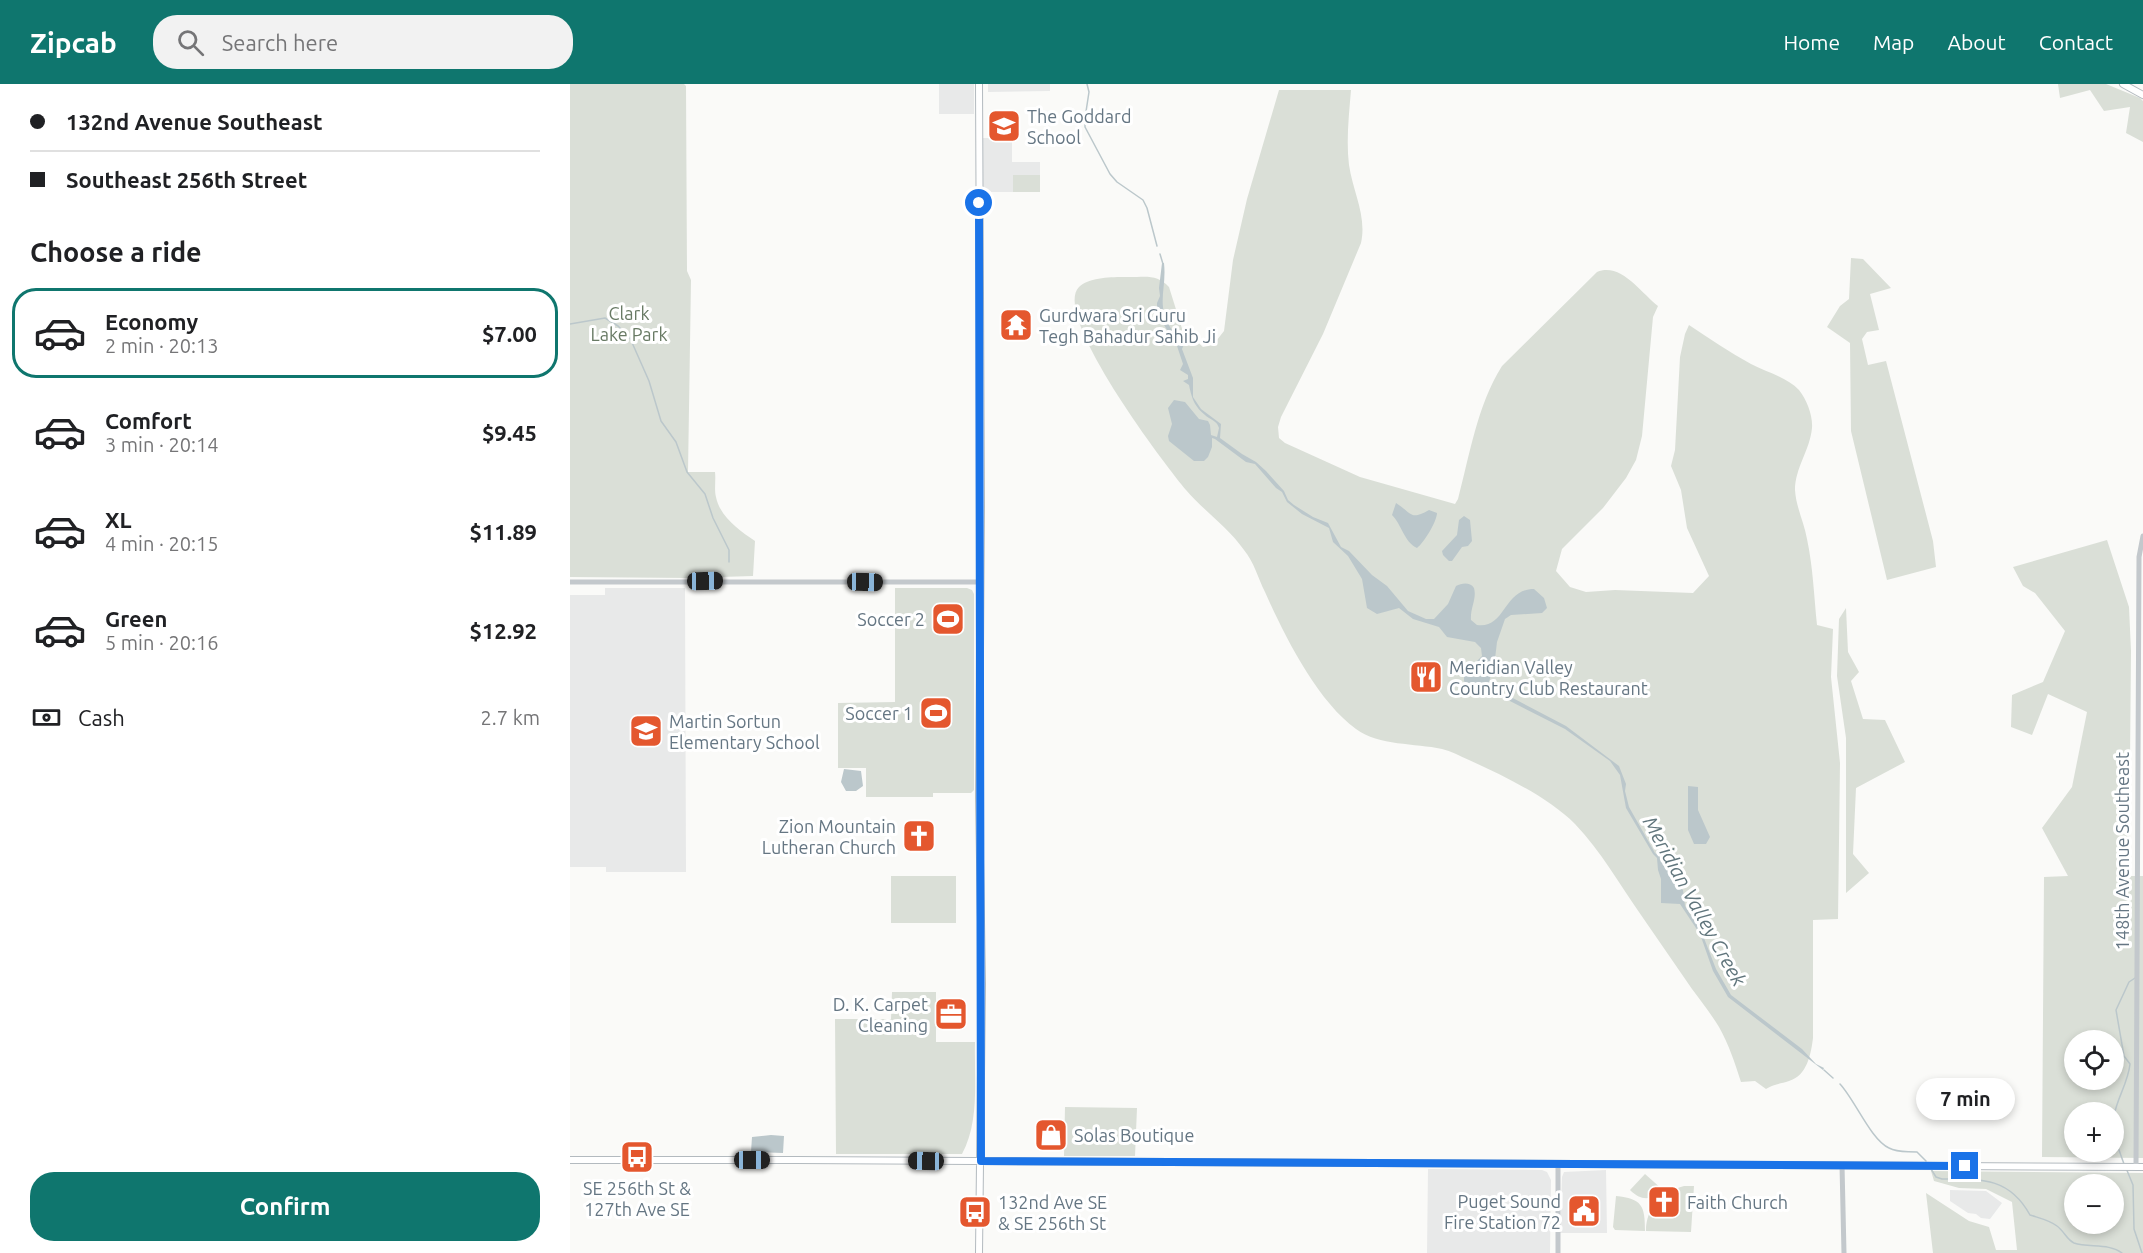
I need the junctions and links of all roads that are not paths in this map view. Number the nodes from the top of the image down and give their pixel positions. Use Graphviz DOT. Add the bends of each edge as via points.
graph roads {
  1 [pos="979,84"];
  2 [pos="2123,84"];
  3 [pos="2143,95"];
  4 [pos="2143,536"];
  5 [pos="570,582"];
  6 [pos="980,582"];
  7 [pos="570,1160"];
  8 [pos="981,1161"];
  9 [pos="1558,1165"];
  10 [pos="1842,1165"];
  11 [pos="2133,1167"];
  12 [pos="979,1253"];
  13 [pos="1558,1253"];
  14 [pos="1844,1253"];
  1 -- 6 [label="main road"];
  2 -- 3 [label="main road"];
  4 -- 11 [label="street, 148th Avenue Southeast" via="2139,557"];
  5 -- 6 [label="street"];
  6 -- 8 [label="main road"];
  7 -- 8 [label="main road"];
  8 -- 9 [label="main road"];
  8 -- 12 [label="main road"];
  9 -- 10 [label="main road"];
  9 -- 13 [label="street"];
  10 -- 11 [label="main road"];
  10 -- 14 [label="street"];
}
